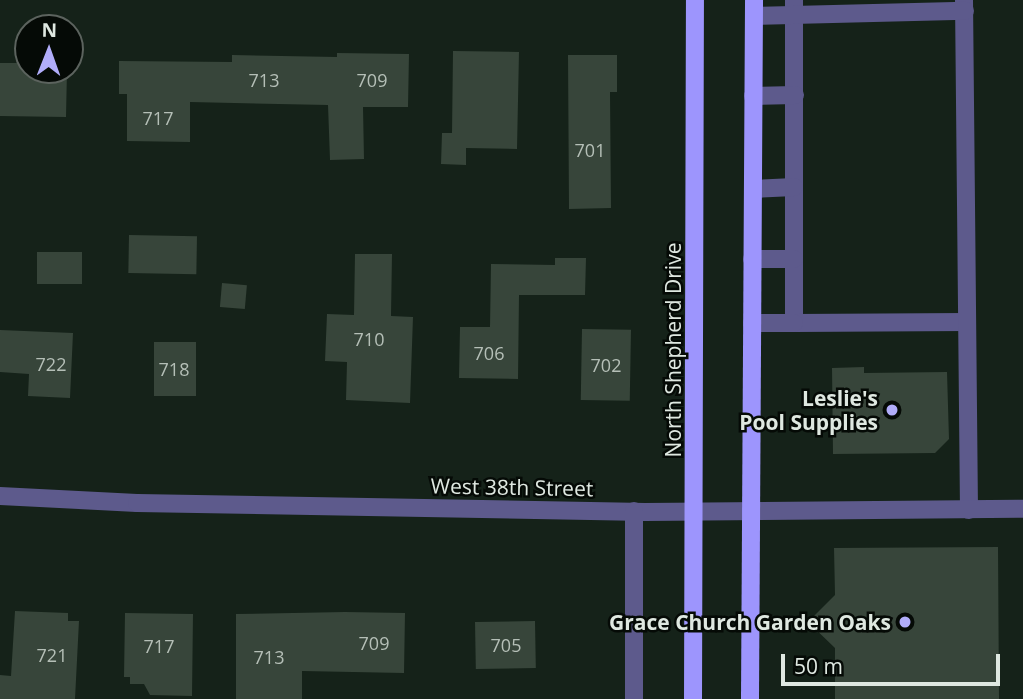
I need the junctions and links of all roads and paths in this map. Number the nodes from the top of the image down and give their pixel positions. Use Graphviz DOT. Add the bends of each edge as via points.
graph roads {
  1 [pos="695,0"];
  2 [pos="965,6"];
  3 [pos="755,8"];
  4 [pos="795,8"];
  5 [pos="794,95"];
  6 [pos="753,96"];
  7 [pos="794,187"];
  8 [pos="753,188"];
  9 [pos="752,259"];
  10 [pos="794,259"];
  11 [pos="967,322"];
  12 [pos="752,323"];
  13 [pos="793,323"];
  14 [pos="0,496"];
  15 [pos="1023,509"];
  16 [pos="968,510"];
  17 [pos="696,511"];
  18 [pos="751,511"];
  19 [pos="634,512"];
  20 [pos="634,699"];
  21 [pos="693,699"];
  22 [pos="750,699"];
  1 -- 17 [label="main road, North Shepherd Drive"];
  2 -- 4 [label="street"];
  2 -- 11 [label="street"];
  3 -- 4 [label="street"];
  3 -- 6 [label="main road"];
  4 -- 5 [label="street"];
  5 -- 6 [label="street"];
  5 -- 7 [label="street"];
  6 -- 8 [label="main road"];
  7 -- 8 [label="street"];
  7 -- 10 [label="street"];
  8 -- 9 [label="main road"];
  9 -- 10 [label="street"];
  9 -- 12 [label="main road"];
  10 -- 13 [label="street"];
  11 -- 13 [label="street"];
  11 -- 16 [label="street"];
  12 -- 13 [label="street"];
  12 -- 18 [label="main road"];
  14 -- 19 [label="street, West 38th Street" via="137,503"];
  15 -- 16 [label="street, West 38th Street"];
  16 -- 18 [label="street, West 38th Street"];
  17 -- 18 [label="street, West 38th Street"];
  17 -- 19 [label="street, West 38th Street"];
  17 -- 21 [label="main road, North Shepherd Drive"];
  18 -- 22 [label="main road"];
  19 -- 20 [label="street"];
}
